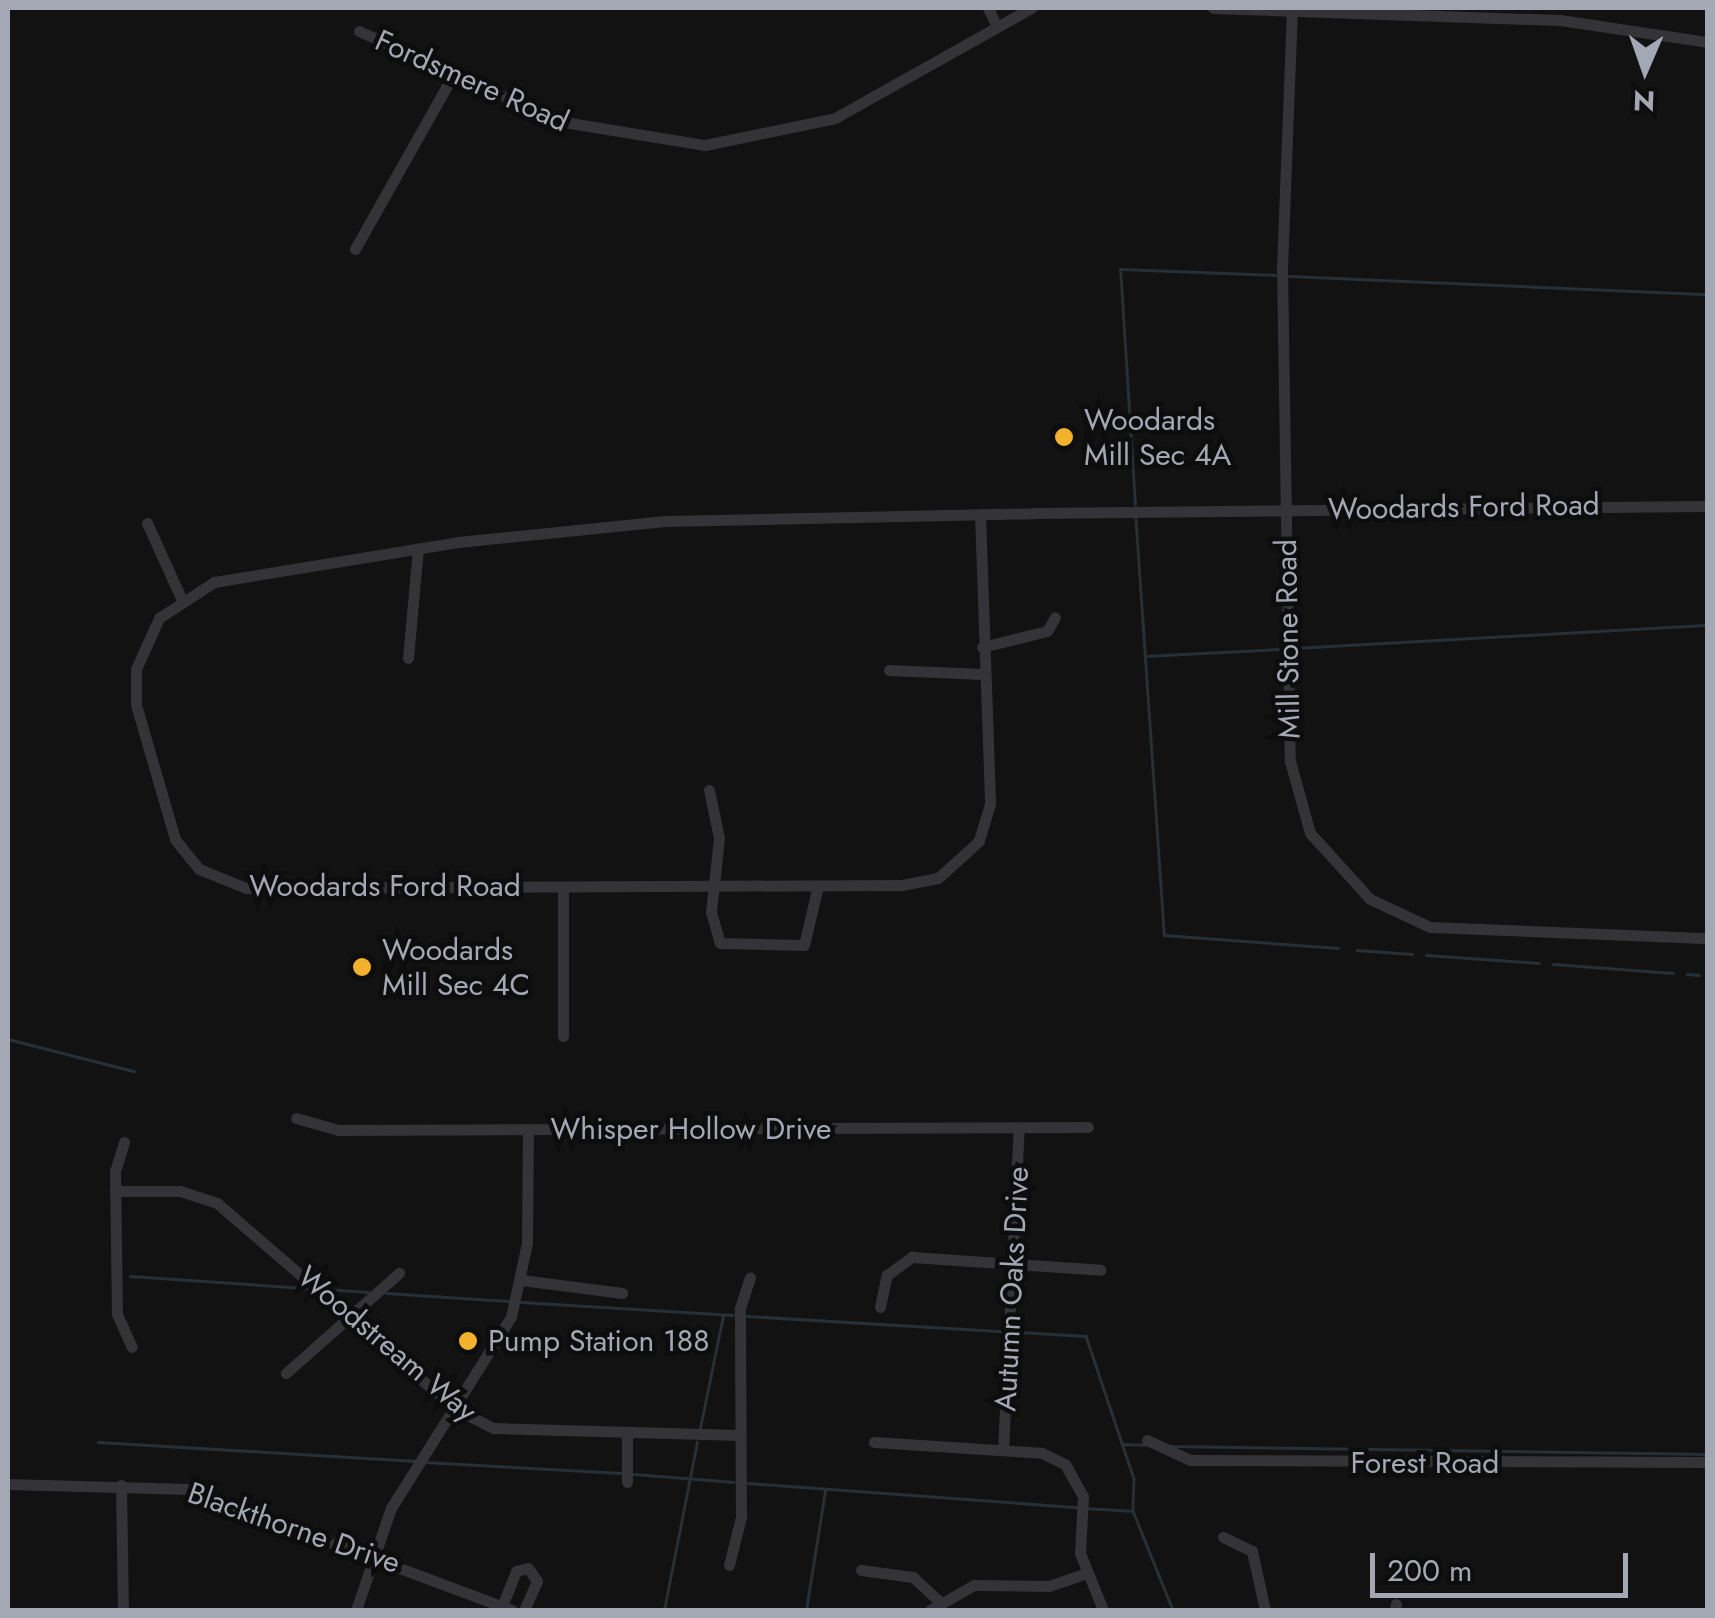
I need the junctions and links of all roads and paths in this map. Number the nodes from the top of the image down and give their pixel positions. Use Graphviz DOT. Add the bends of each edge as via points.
graph roads {
  1 [pos="988,8"];
  2 [pos="1031,8"];
  3 [pos="1213,8"];
  4 [pos="1292,9"];
  5 [pos="994,21"];
  6 [pos="359,31"];
  7 [pos="1708,42"];
  8 [pos="453,75"];
  9 [pos="354,249"];
  10 [pos="1708,506"];
  11 [pos="1286,510"];
  12 [pos="980,514"];
  13 [pos="148,523"];
  14 [pos="418,548"];
  15 [pos="181,598"];
  16 [pos="1055,617"];
  17 [pos="982,647"];
  18 [pos="408,658"];
  19 [pos="888,670"];
  20 [pos="982,674"];
  21 [pos="709,790"];
  22 [pos="711,886"];
  23 [pos="818,886"];
  24 [pos="563,887"];
  25 [pos="1708,938"];
  26 [pos="562,1036"];
  27 [pos="296,1118"];
  28 [pos="1088,1127"];
  29 [pos="1019,1128"];
  30 [pos="528,1130"];
  31 [pos="124,1142"];
  32 [pos="115,1192"];
  33 [pos="1015,1264"];
  34 [pos="1100,1270"];
  35 [pos="399,1272"];
  36 [pos="750,1278"];
  37 [pos="521,1280"];
  38 [pos="622,1293"];
  39 [pos="880,1308"];
  40 [pos="349,1315"];
  41 [pos="132,1347"];
  42 [pos="286,1373"];
  43 [pos="456,1409"];
  44 [pos="628,1435"];
  45 [pos="740,1435"];
  46 [pos="1148,1440"];
  47 [pos="874,1442"];
  48 [pos="1004,1450"];
  49 [pos="1708,1462"];
  50 [pos="628,1482"];
  51 [pos="8,1484"];
  52 [pos="121,1486"];
  53 [pos="1223,1537"];
  54 [pos="372,1554"];
  55 [pos="729,1566"];
  56 [pos="861,1570"];
  57 [pos="1086,1573"];
  58 [pos="935,1606"];
  59 [pos="509,1609"];
  60 [pos="123,1610"];
  61 [pos="356,1610"];
  62 [pos="524,1610"];
  63 [pos="1102,1610"];
  64 [pos="1265,1610"];
  1 -- 5 [label="street"];
  2 -- 5 [label="street, Fordsmere Road"];
  3 -- 4 [label="street"];
  4 -- 7 [label="street" via="1578,21"];
  4 -- 11 [label="street, Mill Stone Road"];
  5 -- 8 [label="street, Fordsmere Road" via="867,104 733,143 590,131"];
  6 -- 8 [label="street, Fordsmere Road"];
  8 -- 9 [label="street"];
  10 -- 11 [label="street, Woodards Ford Road"];
  11 -- 12 [label="street, Woodards Ford Road"];
  11 -- 25 [label="street, Mill Stone Road" via="1294,788 1310,832 1348,882 1392,912 1445,930"];
  12 -- 14 [label="street, Woodards Ford Road" via="666,521"];
  12 -- 17 [label="street, Woodards Ford Road"];
  13 -- 15 [label="street"];
  14 -- 15 [label="street, Woodards Ford Road" via="214,582"];
  14 -- 18 [label="street"];
  15 -- 24 [label="street, Woodards Ford Road" via="148,635 134,696 170,827 199,868 246,888"];
  16 -- 17 [label="street" via="1047,630"];
  17 -- 20 [label="street, Woodards Ford Road"];
  19 -- 20 [label="street"];
  20 -- 23 [label="street, Woodards Ford Road" via="990,804 971,852 916,884"];
  21 -- 22 [label="street" via="719,838"];
  22 -- 23 [label="street, Woodards Ford Road"];
  22 -- 23 [label="street" via="720,943 781,950 804,945 813,930"];
  22 -- 24 [label="street, Woodards Ford Road"];
  24 -- 26 [label="street"];
  27 -- 30 [label="street, Whisper Hollow Drive" via="338,1130"];
  28 -- 29 [label="street, Whisper Hollow Drive"];
  29 -- 30 [label="street, Whisper Hollow Drive"];
  29 -- 33 [label="street, Autumn Oaks Drive"];
  30 -- 37 [label="street"];
  31 -- 32 [label="street"];
  32 -- 40 [label="street, Woodstream Way" via="180,1192 217,1203"];
  32 -- 41 [label="street" via="118,1314"];
  33 -- 34 [label="street"];
  33 -- 39 [label="street" via="904,1259 887,1275"];
  33 -- 48 [label="street, Autumn Oaks Drive"];
  35 -- 40 [label="street"];
  36 -- 45 [label="street" via="740,1308"];
  37 -- 38 [label="street"];
  37 -- 43 [label="street" via="498,1346"];
  40 -- 42 [label="street"];
  40 -- 43 [label="street, Woodstream Way"];
  43 -- 44 [label="street, Woodstream Way" via="519,1434"];
  43 -- 54 [label="street" via="404,1485"];
  44 -- 45 [label="street, Woodstream Way"];
  44 -- 50 [label="street"];
  45 -- 55 [label="street" via="741,1517"];
  46 -- 49 [label="street, Forest Road" via="1190,1460"];
  47 -- 48 [label="street"];
  48 -- 57 [label="street" via="1055,1458 1076,1476"];
  51 -- 52 [label="street, Blackthorne Drive"];
  52 -- 54 [label="street, Blackthorne Drive" via="188,1489"];
  52 -- 60 [label="street"];
  53 -- 64 [label="street" via="1252,1552"];
  54 -- 59 [label="street, Blackthorne Drive"];
  54 -- 61 [label="street"];
  56 -- 58 [label="street" via="913,1577"];
  57 -- 58 [label="street" via="1049,1586 974,1585"];
  57 -- 63 [label="street"];
  59 -- 62 [label="street" via="516,1571 528,1568 537,1581"];
}
